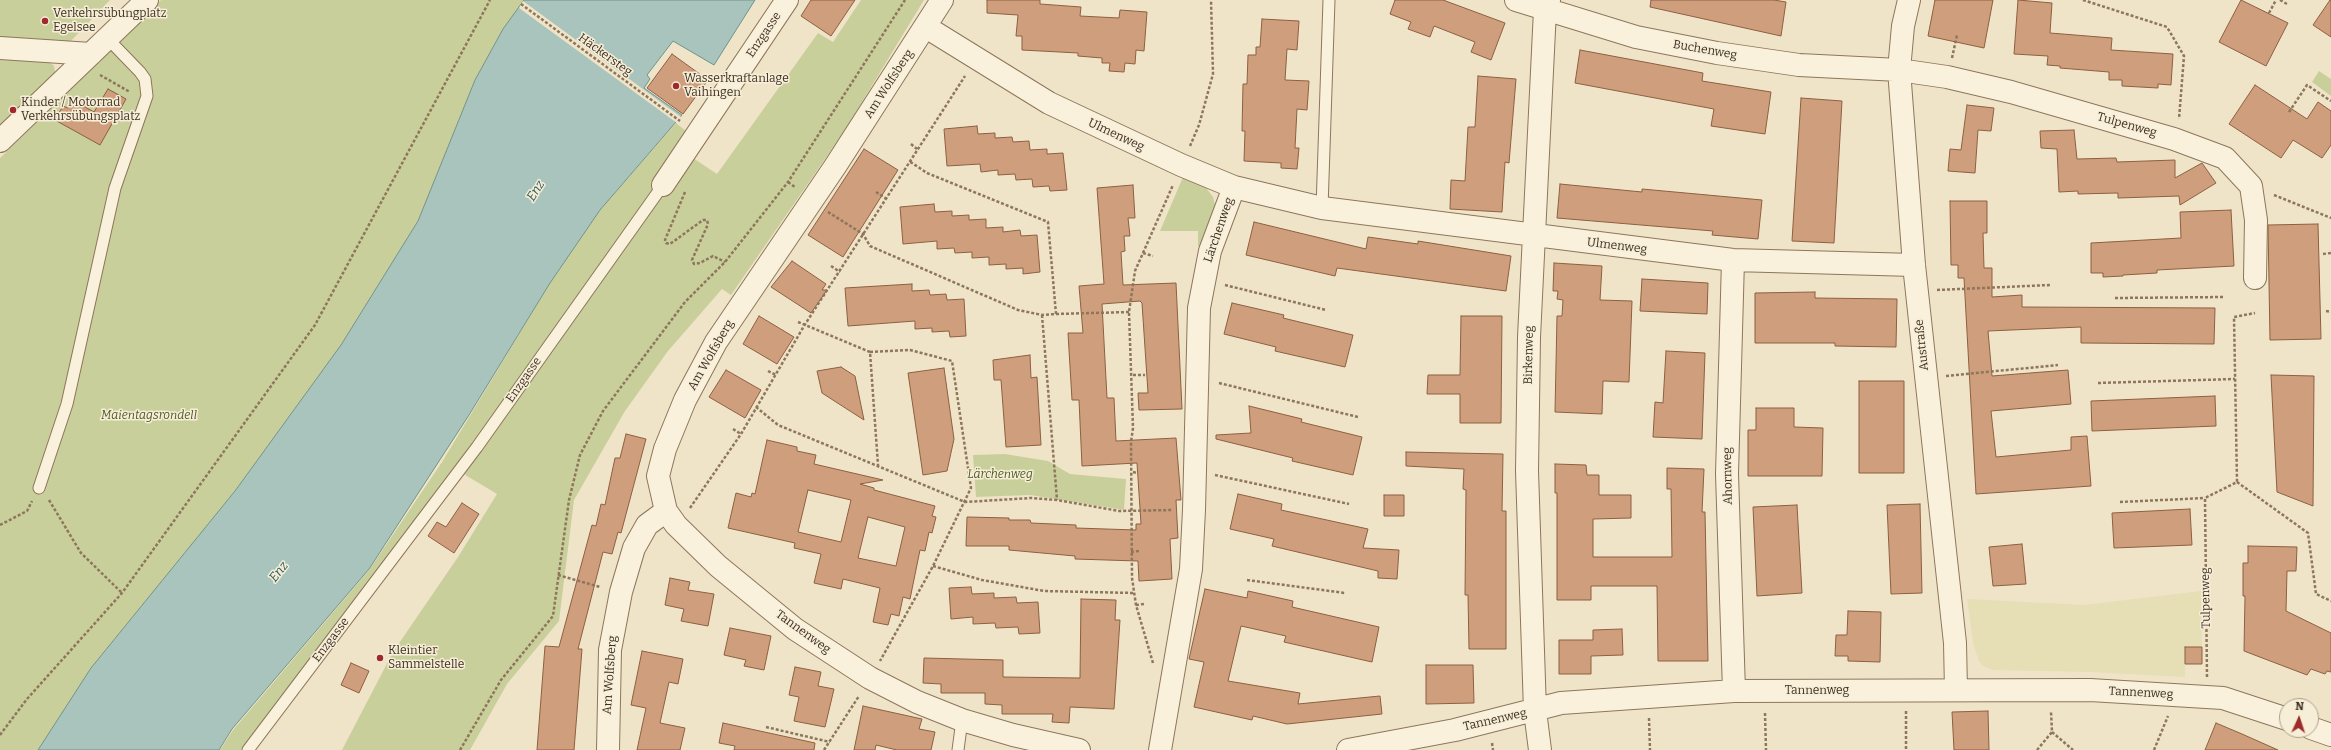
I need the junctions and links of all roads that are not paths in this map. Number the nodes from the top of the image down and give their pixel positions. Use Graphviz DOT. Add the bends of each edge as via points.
graph roads {
  1 [pos="147,0"];
  2 [pos="787,0"];
  3 [pos="942,0"];
  4 [pos="1329,0"];
  5 [pos="1516,0"];
  6 [pos="1909,0"];
  7 [pos="1547,5"];
  8 [pos="926,27"];
  9 [pos="110,41"];
  10 [pos="0,48"];
  11 [pos="86,59"];
  12 [pos="1899,70"];
  13 [pos="0,141"];
  14 [pos="663,185"];
  15 [pos="1234,187"];
  16 [pos="1322,208"];
  17 [pos="1534,236"];
  18 [pos="1732,260"];
  19 [pos="1914,265"];
  20 [pos="2255,278"];
  21 [pos="39,488"];
  22 [pos="671,518"];
  23 [pos="1956,690"];
  24 [pos="1734,691"];
  25 [pos="1534,711"];
  26 [pos="2279,716"];
  27 [pos="962,720"];
  28 [pos="2319,731"];
  29 [pos="2331,735"];
  30 [pos="248,750"];
  31 [pos="608,750"];
  32 [pos="958,750"];
  33 [pos="1079,750"];
  34 [pos="1160,750"];
  35 [pos="1348,750"];
  36 [pos="1540,750"];
  1 -- 11 [label="street"];
  2 -- 14 [label="street, Enzgasse"];
  3 -- 8 [label="street, Am Wolfsberg"];
  4 -- 16 [label="lane"];
  5 -- 7 [label="street, Buchenweg"];
  6 -- 12 [label="street, Austraße" via="1903,26"];
  7 -- 12 [label="street, Buchenweg" via="1636,37 1717,53 1799,65"];
  7 -- 17 [label="street, Birkenweg"];
  8 -- 15 [label="street, Ulmenweg" via="1049,103"];
  8 -- 22 [label="street, Am Wolfsberg" via="716,342 686,400 665,449 658,476"];
  9 -- 21 [label="lane" via="145,79 145,101 115,188 67,404"];
  10 -- 11 [label="street"];
  11 -- 13 [label="street"];
  12 -- 19 [label="street, Austraße"];
  12 -- 20 [label="street, Tulpenweg" via="1947,77 2011,92 2174,139 2225,158 2251,186 2256,220"];
  14 -- 30 [label="lane, Enzgasse" via="477,447"];
  15 -- 16 [label="street, Ulmenweg"];
  15 -- 34 [label="street, Lärchenweg" via="1210,251 1199,308 1191,568"];
  16 -- 17 [label="street, Ulmenweg"];
  17 -- 18 [label="street, Ulmenweg"];
  17 -- 25 [label="street, Birkenweg" via="1527,471"];
  18 -- 19 [label="street, Ulmenweg"];
  18 -- 24 [label="street, Ahornweg" via="1727,474"];
  19 -- 23 [label="street, Austraße" via="1955,644"];
  22 -- 27 [label="street, Tannenweg" via="718,566 795,629 870,678 917,702"];
  22 -- 31 [label="street, Am Wolfsberg" via="647,525 634,548 621,592 610,650"];
  23 -- 24 [label="street, Tannenweg"];
  23 -- 26 [label="street, Tannenweg" via="2050,689 2207,697 2242,703"];
  24 -- 25 [label="street, Tannenweg" via="1562,703"];
  25 -- 35 [label="street, Tannenweg" via="1455,730"];
  25 -- 36 [label="street, Birkenweg"];
  27 -- 32 [label="lane"];
  27 -- 33 [label="street, Tannenweg" via="1012,735"];
  28 -- 29 [label="street"];
}
